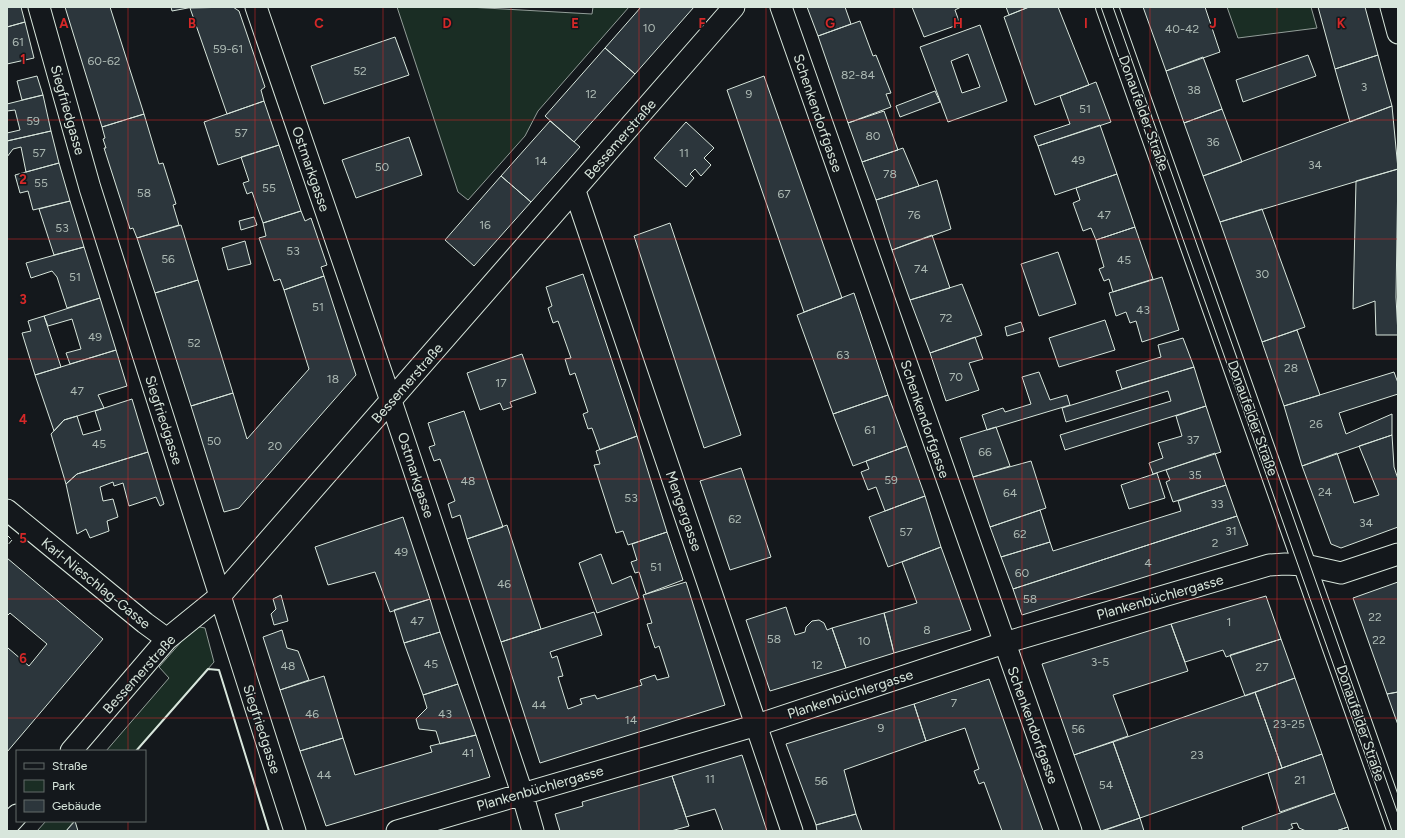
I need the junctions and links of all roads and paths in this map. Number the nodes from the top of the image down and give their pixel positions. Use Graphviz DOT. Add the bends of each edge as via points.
graph roads {
  1 [pos="39,7"];
  2 [pos="256,7"];
  3 [pos="734,7"];
  4 [pos="781,7"];
  5 [pos="1107,7"];
  6 [pos="1391,7"];
  7 [pos="1398,33"];
  8 [pos="575,191"];
  9 [pos="391,401"];
  10 [pos="7,510"];
  11 [pos="1398,554"];
  12 [pos="1305,565"];
  13 [pos="220,596"];
  14 [pos="166,639"];
  15 [pos="1004,643"];
  16 [pos="758,725"];
  17 [pos="72,750"];
  18 [pos="522,793"];
  19 [pos="16,815"];
  20 [pos="7,826"];
  21 [pos="1398,829"];
  22 [pos="295,831"];
  23 [pos="397,831"];
  24 [pos="533,831"];
  25 [pos="792,831"];
  26 [pos="1071,831"];
  1 -- 13 [label="street, Siegfriedgasse" via="90,188"];
  2 -- 9 [label="street, Ostmarkgasse"];
  3 -- 8 [label="street, Bessemerstraße"];
  4 -- 15 [label="street, Schenkendorfgasse"];
  5 -- 12 [label="main road, Donaufelder Straße"];
  6 -- 7 [label="street"];
  8 -- 9 [label="street, Bessemerstraße"];
  8 -- 16 [label="street, Mengergasse"];
  9 -- 13 [label="street, Bessemerstraße"];
  9 -- 18 [label="street, Ostmarkgasse"];
  10 -- 14 [label="street, Karl-Nieschlag-Gasse"];
  11 -- 12 [label="street, Plankenbüchlergasse" via="1341,573"];
  12 -- 15 [label="street, Plankenbüchlergasse" via="1268,565"];
  12 -- 21 [label="main road, Donaufelder Straße"];
  13 -- 14 [label="street, Bessemerstraße"];
  13 -- 22 [label="street, Siegfriedgasse"];
  14 -- 17 [label="street, Bessemerstraße"];
  15 -- 16 [label="street, Plankenbüchlergasse"];
  15 -- 26 [label="street, Schenkendorfgasse"];
  16 -- 18 [label="street, Plankenbüchlergasse"];
  16 -- 25 [label="street, Mengergasse"];
  18 -- 23 [label="street, Plankenbüchlergasse"];
  18 -- 24 [label="street, Ostmarkgasse"];
  19 -- 20 [label="street"];
}
